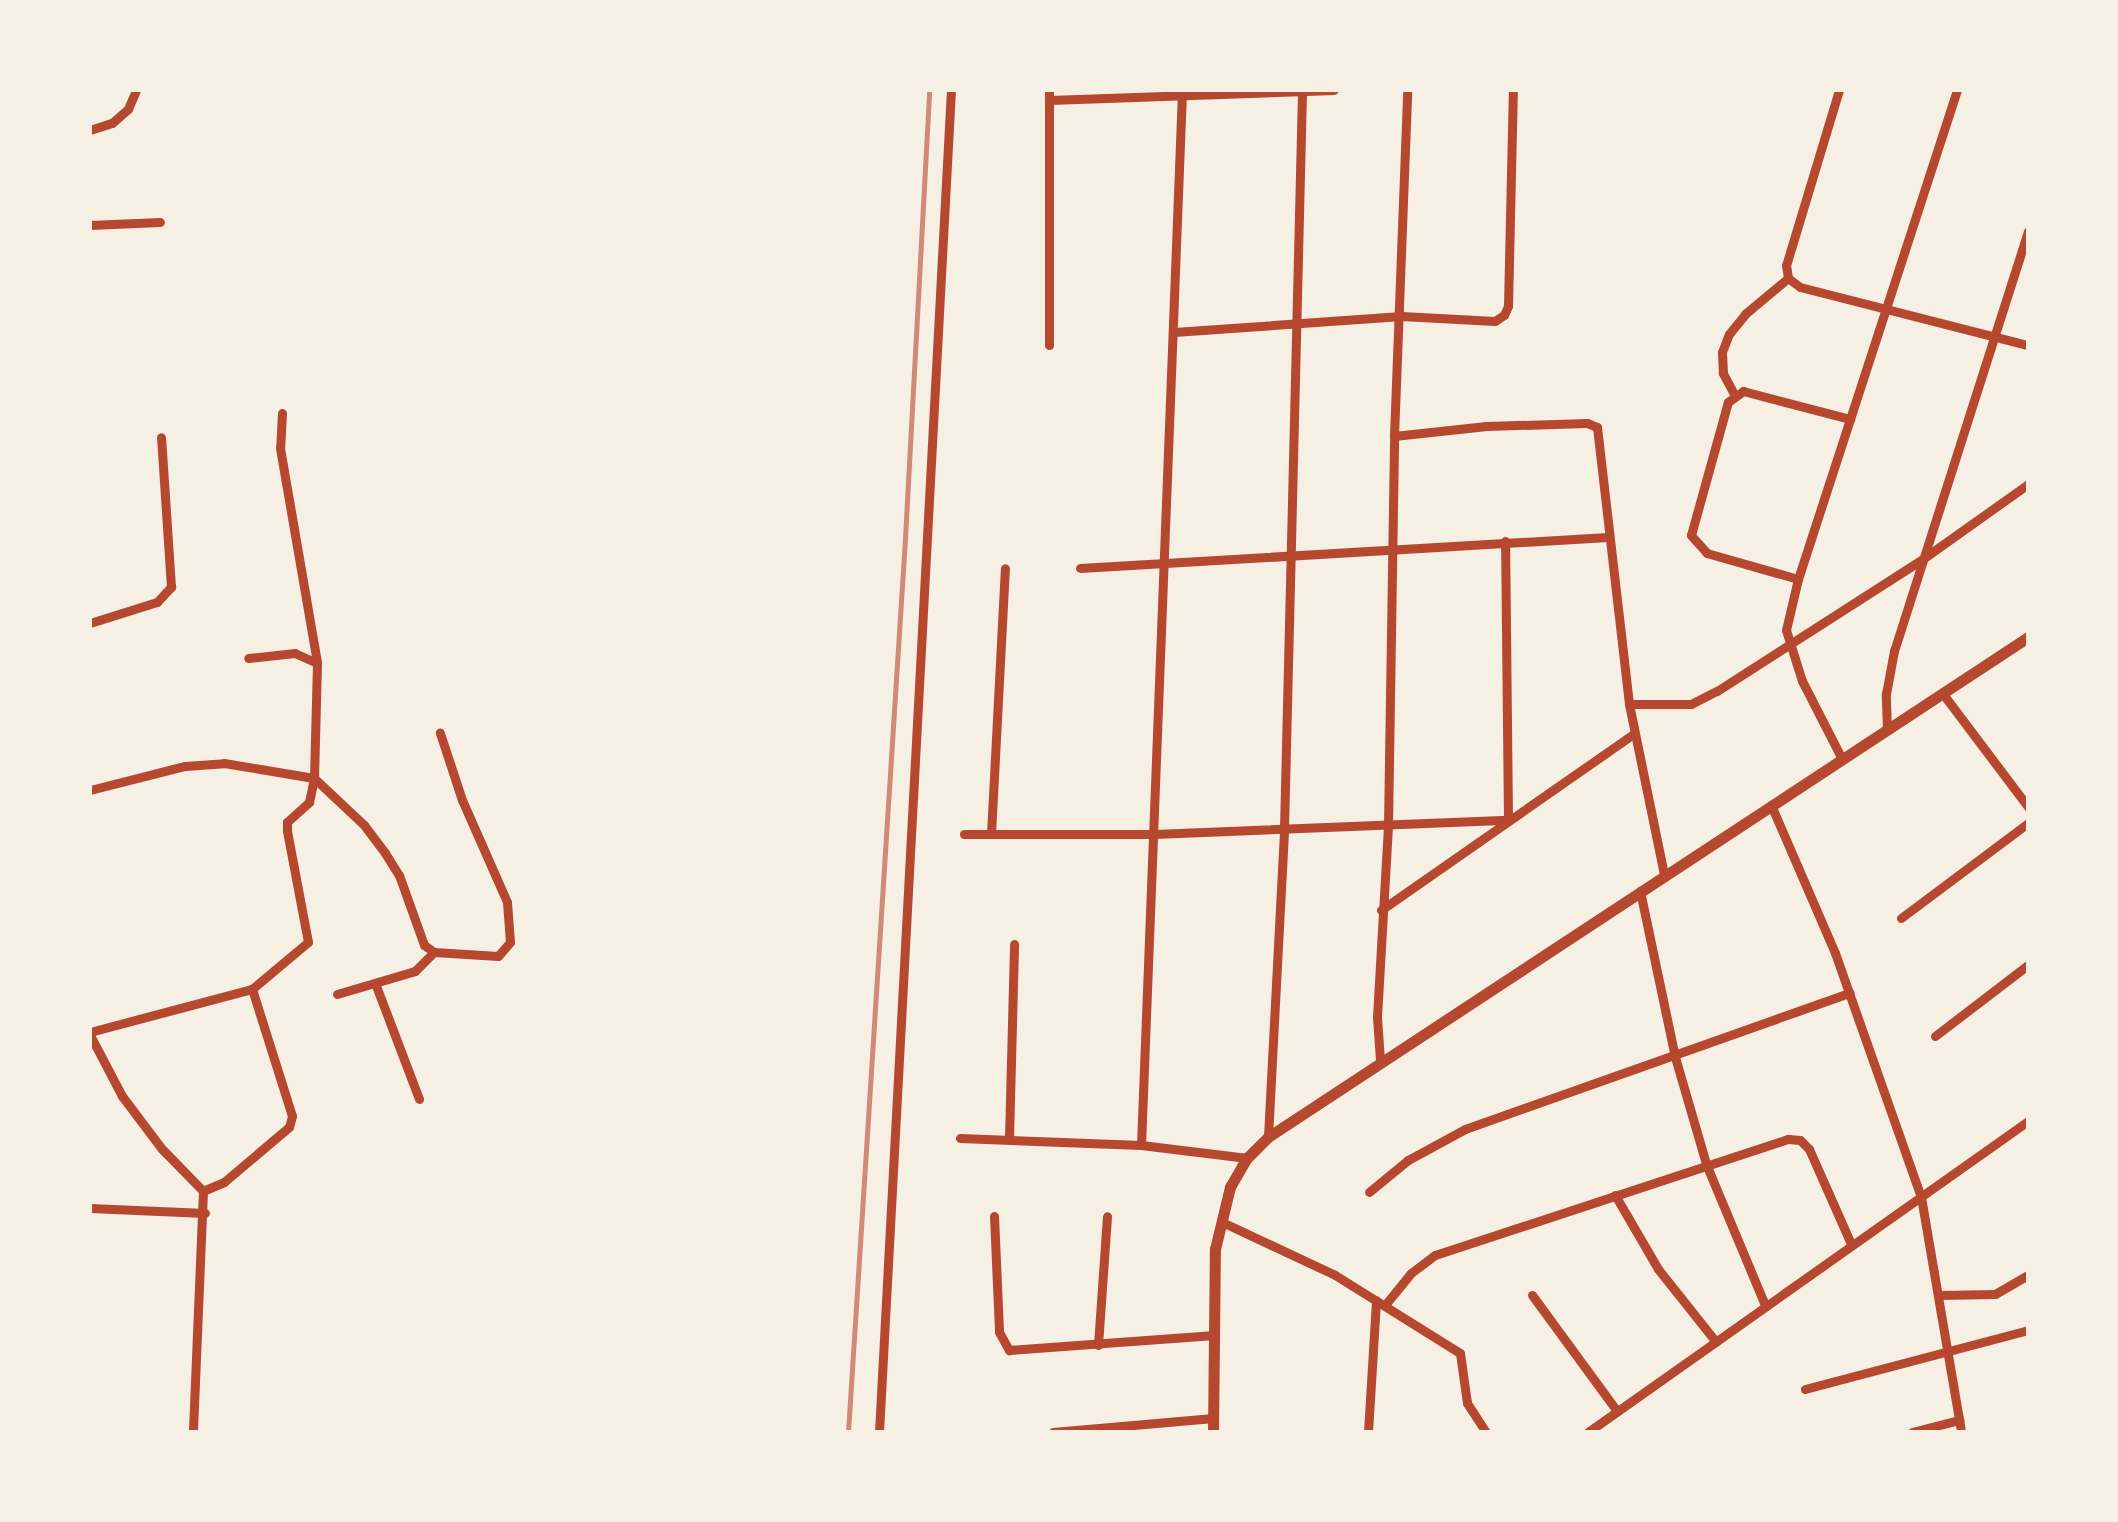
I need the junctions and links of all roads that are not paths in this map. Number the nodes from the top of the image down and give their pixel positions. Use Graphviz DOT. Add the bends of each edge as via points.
graph roads {
  1 [pos="136,90"];
  2 [pos="951,90"];
  3 [pos="1334,90"];
  4 [pos="1407,90"];
  5 [pos="1513,90"];
  6 [pos="1839,90"];
  7 [pos="1957,90"];
  8 [pos="1302,91"];
  9 [pos="1182,92"];
  10 [pos="1049,95"];
  11 [pos="90,130"];
  12 [pos="160,222"];
  13 [pos="90,225"];
  14 [pos="2028,231"];
  15 [pos="1788,278"];
  16 [pos="1886,310"];
  17 [pos="1401,316"];
  18 [pos="1298,324"];
  19 [pos="1174,332"];
  20 [pos="1995,336"];
  21 [pos="1049,345"];
  22 [pos="2028,345"];
  23 [pos="1734,394"];
  24 [pos="282,413"];
  25 [pos="1850,418"];
  26 [pos="1394,436"];
  27 [pos="161,437"];
  28 [pos="2028,484"];
  29 [pos="1608,537"];
  30 [pos="1505,541"];
  31 [pos="1392,551"];
  32 [pos="1290,557"];
  33 [pos="1924,558"];
  34 [pos="1166,563"];
  35 [pos="1005,568"];
  36 [pos="1080,568"];
  37 [pos="1798,579"];
  38 [pos="90,623"];
  39 [pos="2028,637"];
  40 [pos="1789,648"];
  41 [pos="248,658"];
  42 [pos="317,663"];
  43 [pos="1943,694"];
  44 [pos="1629,704"];
  45 [pos="1887,730"];
  46 [pos="440,733"];
  47 [pos="1633,734"];
  48 [pos="1842,759"];
  49 [pos="314,778"];
  50 [pos="90,790"];
  51 [pos="1771,805"];
  52 [pos="2028,807"];
  53 [pos="1508,820"];
  54 [pos="2028,823"];
  55 [pos="1388,826"];
  56 [pos="1284,829"];
  57 [pos="964,834"];
  58 [pos="991,834"];
  59 [pos="1154,834"];
  60 [pos="1664,874"];
  61 [pos="1640,891"];
  62 [pos="1380,910"];
  63 [pos="1900,918"];
  64 [pos="1014,944"];
  65 [pos="434,952"];
  66 [pos="2028,965"];
  67 [pos="375,983"];
  68 [pos="252,989"];
  69 [pos="1850,993"];
  70 [pos="337,994"];
  71 [pos="90,1034"];
  72 [pos="1935,1036"];
  73 [pos="1675,1056"];
  74 [pos="1380,1060"];
  75 [pos="419,1099"];
  76 [pos="2028,1121"];
  77 [pos="1268,1137"];
  78 [pos="960,1138"];
  79 [pos="1009,1138"];
  80 [pos="1141,1145"];
  81 [pos="1246,1158"];
  82 [pos="1706,1164"];
  83 [pos="203,1191"];
  84 [pos="1369,1192"];
  85 [pos="1615,1195"];
  86 [pos="1921,1197"];
  87 [pos="90,1208"];
  88 [pos="204,1213"];
  89 [pos="994,1216"];
  90 [pos="1106,1216"];
  91 [pos="1222,1222"];
  92 [pos="1851,1244"];
  93 [pos="2028,1274"];
  94 [pos="1532,1295"];
  95 [pos="1939,1295"];
  96 [pos="1381,1302"];
  97 [pos="1766,1305"];
  98 [pos="2028,1330"];
  99 [pos="1214,1336"];
  100 [pos="1716,1342"];
  101 [pos="1098,1345"];
  102 [pos="1946,1351"];
  103 [pos="1805,1389"];
  104 [pos="1617,1411"];
  105 [pos="1213,1418"];
  106 [pos="1959,1420"];
  107 [pos="193,1432"];
  108 [pos="878,1432"];
  109 [pos="1054,1432"];
  110 [pos="1213,1432"];
  111 [pos="1368,1432"];
  112 [pos="1486,1432"];
  113 [pos="1588,1432"];
  114 [pos="1912,1432"];
  115 [pos="1961,1432"];
  1 -- 11 [label="street" via="112,123"];
  2 -- 108 [label="street"];
  3 -- 8 [label="street"];
  4 -- 17 [label="street"];
  5 -- 17 [label="street" via="1504,315 1495,321"];
  6 -- 15 [label="street" via="1786,265"];
  7 -- 16 [label="street"];
  8 -- 9 [label="street"];
  8 -- 18 [label="street"];
  9 -- 10 [label="street"];
  9 -- 19 [label="street"];
  10 -- 21 [label="street"];
  12 -- 13 [label="street"];
  14 -- 20 [label="street"];
  15 -- 16 [label="street"];
  15 -- 23 [label="street" via="1729,334 1723,373"];
  16 -- 20 [label="street"];
  16 -- 25 [label="street"];
  17 -- 18 [label="street"];
  17 -- 26 [label="street"];
  18 -- 19 [label="street"];
  18 -- 32 [label="street"];
  19 -- 34 [label="street"];
  20 -- 22 [label="street"];
  20 -- 33 [label="street"];
  23 -- 25 [label="street"];
  23 -- 37 [label="street" via="1691,535 1707,553"];
  24 -- 42 [label="street" via="280,448"];
  25 -- 37 [label="street"];
  26 -- 29 [label="street" via="1486,426 1598,427"];
  26 -- 31 [label="street"];
  27 -- 38 [label="street" via="170,587 157,602"];
  28 -- 33 [label="street"];
  29 -- 30 [label="street"];
  29 -- 44 [label="street"];
  30 -- 31 [label="street"];
  30 -- 53 [label="street"];
  31 -- 32 [label="street"];
  31 -- 55 [label="street"];
  32 -- 34 [label="street"];
  32 -- 56 [label="street"];
  33 -- 40 [label="street"];
  33 -- 45 [label="street" via="1894,652"];
  34 -- 36 [label="street"];
  34 -- 59 [label="street"];
  35 -- 58 [label="street"];
  37 -- 40 [label="street" via="1786,630"];
  39 -- 43 [label="street"];
  40 -- 44 [label="street" via="1691,704"];
  40 -- 48 [label="street"];
  41 -- 42 [label="street" via="295,653"];
  42 -- 49 [label="street"];
  43 -- 45 [label="street"];
  43 -- 52 [label="street"];
  44 -- 47 [label="street"];
  45 -- 48 [label="street"];
  46 -- 65 [label="street" via="512,926 498,956"];
  47 -- 53 [label="street"];
  47 -- 60 [label="street"];
  48 -- 51 [label="street"];
  49 -- 50 [label="street" via="224,763"];
  49 -- 65 [label="street" via="385,852 399,874 416,932"];
  49 -- 68 [label="street" via="309,802 286,831 308,942"];
  51 -- 60 [label="street"];
  51 -- 69 [label="street"];
  53 -- 55 [label="street"];
  53 -- 62 [label="street"];
  54 -- 63 [label="street"];
  55 -- 56 [label="street"];
  55 -- 62 [label="street"];
  56 -- 59 [label="street"];
  56 -- 77 [label="street"];
  57 -- 58 [label="street"];
  58 -- 59 [label="street"];
  59 -- 80 [label="street"];
  60 -- 61 [label="street"];
  61 -- 73 [label="street"];
  61 -- 74 [label="street"];
  62 -- 74 [label="street"];
  64 -- 79 [label="street"];
  65 -- 67 [label="street" via="415,971"];
  66 -- 72 [label="street"];
  67 -- 70 [label="street"];
  67 -- 75 [label="street"];
  68 -- 71 [label="street"];
  68 -- 83 [label="street" via="292,1116 289,1127 224,1182"];
  69 -- 73 [label="street"];
  69 -- 86 [label="street"];
  71 -- 83 [label="street" via="122,1096"];
  73 -- 82 [label="street"];
  73 -- 84 [label="street" via="1465,1129 1408,1160"];
  74 -- 77 [label="street"];
  76 -- 86 [label="street"];
  77 -- 81 [label="street"];
  78 -- 79 [label="street"];
  79 -- 80 [label="street"];
  80 -- 81 [label="street"];
  81 -- 91 [label="street"];
  82 -- 85 [label="street"];
  82 -- 92 [label="street" via="1800,1140"];
  82 -- 97 [label="street"];
  83 -- 88 [label="street"];
  85 -- 96 [label="street" via="1436,1254"];
  85 -- 100 [label="street" via="1658,1268"];
  86 -- 92 [label="street"];
  86 -- 95 [label="street"];
  87 -- 88 [label="street"];
  88 -- 107 [label="street"];
  89 -- 101 [label="street" via="1004,1344 1018,1352"];
  90 -- 101 [label="street"];
  91 -- 96 [label="street"];
  91 -- 99 [label="street" via="1215,1249"];
  92 -- 97 [label="street"];
  93 -- 95 [label="street" via="1995,1294"];
  94 -- 104 [label="street"];
  95 -- 102 [label="street"];
  96 -- 111 [label="street"];
  96 -- 112 [label="street" via="1460,1353 1467,1403"];
  97 -- 100 [label="street"];
  98 -- 102 [label="street"];
  99 -- 101 [label="street"];
  99 -- 105 [label="street"];
  100 -- 104 [label="street"];
  102 -- 103 [label="street"];
  102 -- 106 [label="street"];
  104 -- 113 [label="street"];
  105 -- 109 [label="street"];
  105 -- 110 [label="street"];
  106 -- 114 [label="street"];
  106 -- 115 [label="street"];
}
